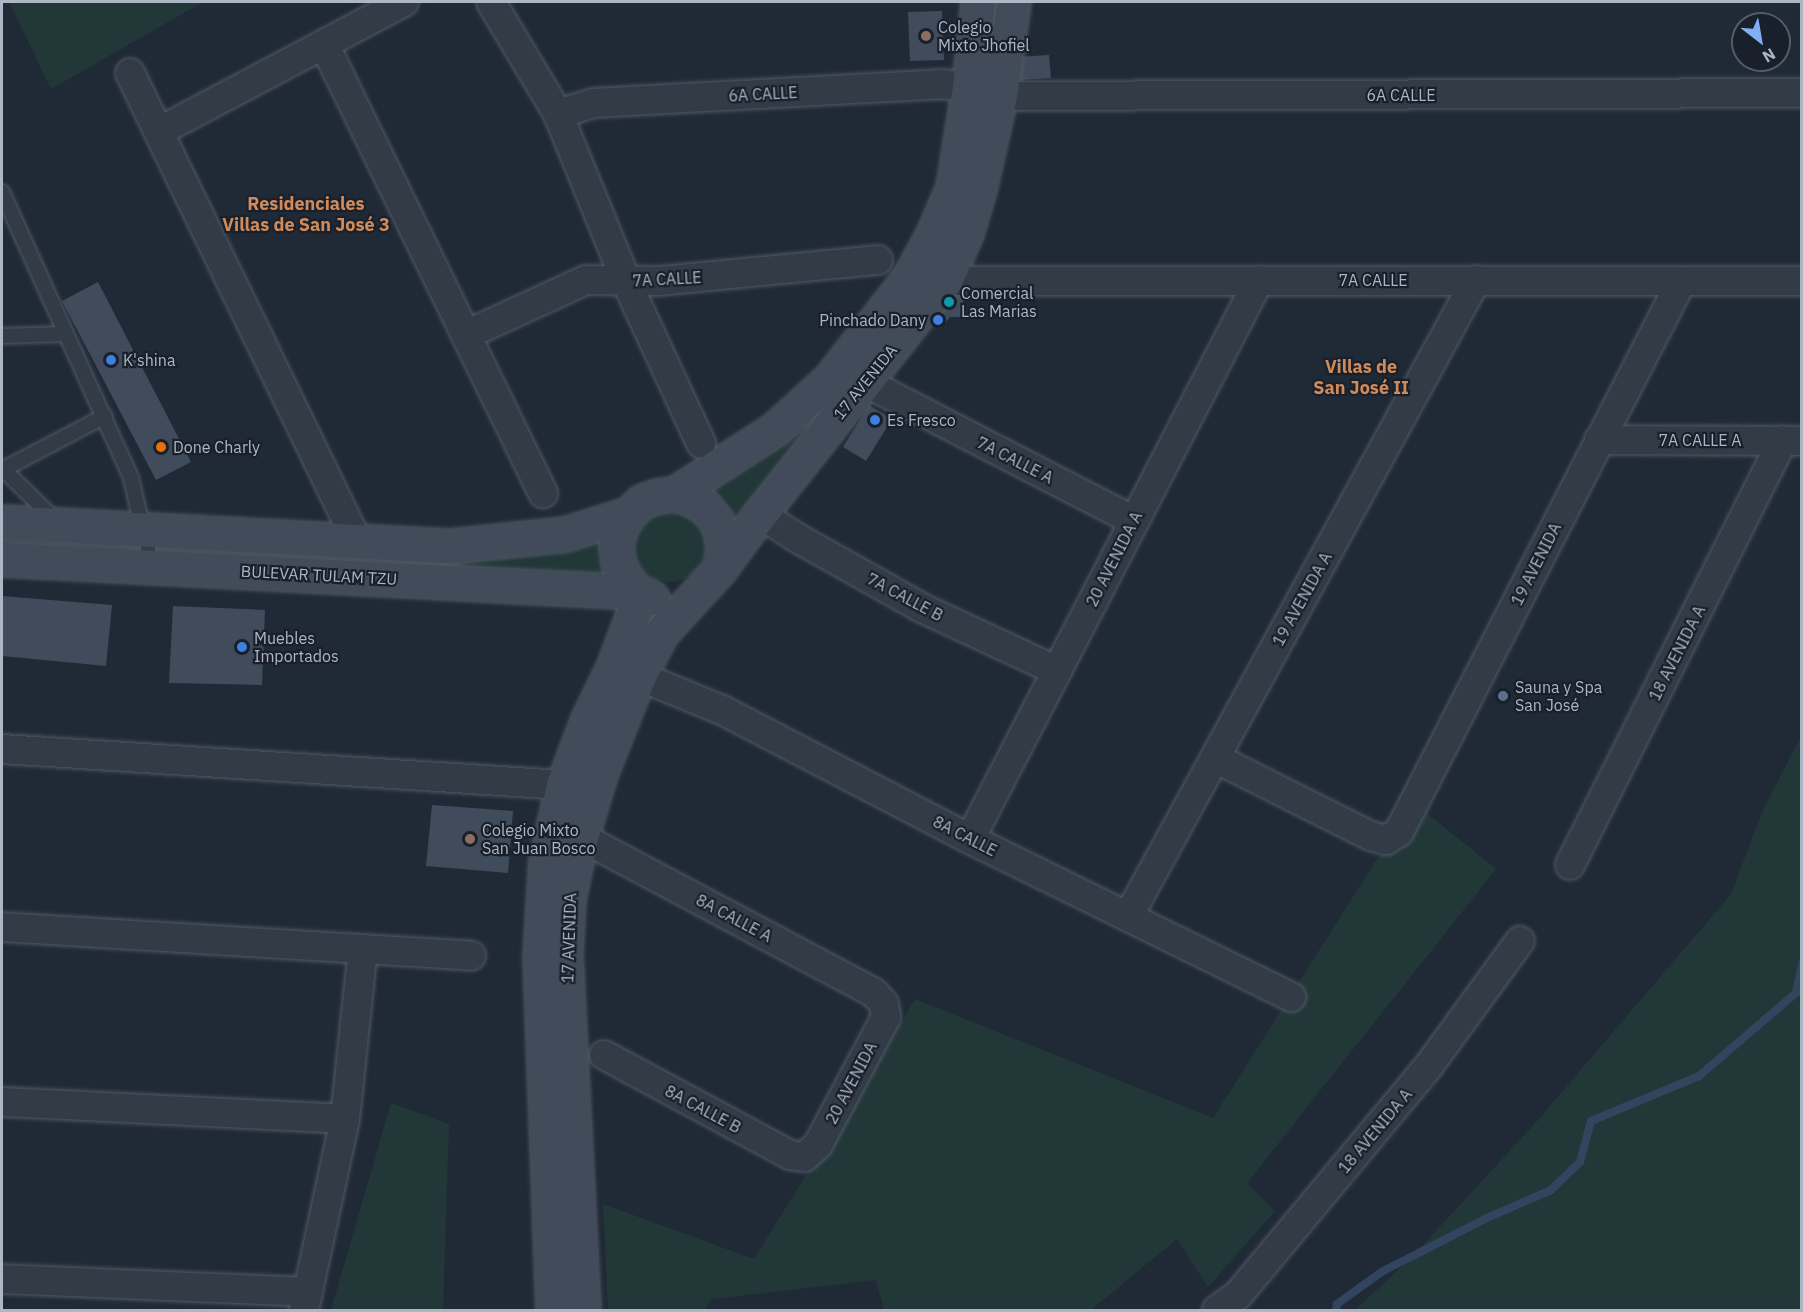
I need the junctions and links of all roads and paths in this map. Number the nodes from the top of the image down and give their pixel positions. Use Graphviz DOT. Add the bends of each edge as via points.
graph roads {
  1 [pos="404,2"];
  2 [pos="491,2"];
  3 [pos="978,2"];
  4 [pos="1013,2"];
  5 [pos="324,44"];
  6 [pos="130,73"];
  7 [pos="984,92"];
  8 [pos="1802,93"];
  9 [pos="558,114"];
  10 [pos="160,131"];
  11 [pos="2,192"];
  12 [pos="878,260"];
  13 [pos="1259,280"];
  14 [pos="1476,280"];
  15 [pos="626,281"];
  16 [pos="945,281"];
  17 [pos="1802,281"];
  18 [pos="1681,282"];
  19 [pos="64,334"];
  20 [pos="466,335"];
  21 [pos="2,336"];
  22 [pos="865,382"];
  23 [pos="105,416"];
  24 [pos="1599,440"];
  25 [pos="1792,441"];
  26 [pos="701,443"];
  27 [pos="3,470"];
  28 [pos="543,493"];
  29 [pos="674,494"];
  30 [pos="629,514"];
  31 [pos="760,514"];
  32 [pos="1134,521"];
  33 [pos="2,522"];
  34 [pos="59,525"];
  35 [pos="146,529"];
  36 [pos="357,541"];
  37 [pos="2,559"];
  38 [pos="150,567"];
  39 [pos="719,570"];
  40 [pos="639,591"];
  41 [pos="694,595"];
  42 [pos="1057,671"];
  43 [pos="639,676"];
  44 [pos="2,749"];
  45 [pos="1215,758"];
  46 [pos="563,785"];
  47 [pos="581,837"];
  48 [pos="970,839"];
  49 [pos="1570,865"];
  50 [pos="1128,917"];
  51 [pos="2,927"];
  52 [pos="1520,941"];
  53 [pos="363,949"];
  54 [pos="471,956"];
  55 [pos="1291,997"];
  56 [pos="884,1004"];
  57 [pos="604,1055"];
  58 [pos="2,1102"];
  59 [pos="345,1119"];
  60 [pos="804,1156"];
  61 [pos="2,1279"];
  62 [pos="306,1301"];
  63 [pos="553,1311"];
  64 [pos="583,1311"];
  65 [pos="1217,1311"];
  1 -- 5 [label="street"];
  2 -- 9 [label="street"];
  3 -- 7 [label="main road, 17 AVENIDA"];
  4 -- 7 [label="main road, 17 AVENIDA"];
  5 -- 10 [label="street"];
  5 -- 20 [label="street"];
  6 -- 10 [label="street"];
  7 -- 8 [label="street, 6A CALLE"];
  7 -- 9 [label="street, 6A CALLE" via="940,84 593,103"];
  7 -- 16 [label="main road, 17 AVENIDA" via="966,233"];
  7 -- 29 [label="main road, 17 AVENIDA" via="934,232 909,278 822,386 775,429"];
  9 -- 15 [label="street"];
  10 -- 36 [label="street"];
  11 -- 19 [label="lane"];
  12 -- 15 [label="street, 7A CALLE"];
  13 -- 14 [label="street, 7A CALLE"];
  13 -- 16 [label="street, 7A CALLE"];
  13 -- 32 [label="street, 20 AVENIDA A"];
  14 -- 18 [label="street, 7A CALLE"];
  14 -- 45 [label="street, 19 AVENIDA A"];
  15 -- 20 [label="street, 7A CALLE" via="586,280"];
  15 -- 26 [label="street"];
  16 -- 22 [label="main road, 17 AVENIDA"];
  17 -- 18 [label="street, 7A CALLE"];
  18 -- 24 [label="street, 19 AVENIDA"];
  19 -- 21 [label="lane"];
  19 -- 23 [label="lane"];
  20 -- 28 [label="street"];
  22 -- 31 [label="main road, 17 AVENIDA"];
  22 -- 32 [label="street, 7A CALLE A"];
  23 -- 27 [label="lane"];
  23 -- 35 [label="lane" via="131,478"];
  24 -- 25 [label="street, 7A CALLE A"];
  24 -- 45 [label="street, 19 AVENIDA" via="1398,832 1386,840 1371,836"];
  25 -- 49 [label="street, 18 AVENIDA A"];
  27 -- 34 [label="lane"];
  29 -- 30 [label="main road" via="641,502"];
  29 -- 39 [label="main road" via="705,507 716,520 722,536"];
  30 -- 36 [label="main road" via="565,534 461,545"];
  30 -- 40 [label="main road" via="620,528 617,553 625,577"];
  31 -- 39 [label="main road, 17 AVENIDA"];
  31 -- 42 [label="street, 7A CALLE B" via="922,608"];
  32 -- 42 [label="street, 20 AVENIDA A"];
  33 -- 34 [label="main road"];
  34 -- 35 [label="main road"];
  35 -- 36 [label="main road"];
  35 -- 38 [label="lane"];
  37 -- 38 [label="main road, BULEVAR TULAM TZU"];
  38 -- 40 [label="main road, BULEVAR TULAM TZU"];
  39 -- 41 [label="main road"];
  40 -- 41 [label="main road" via="658,600 676,601"];
  40 -- 46 [label="main road, 17 AVENIDA" via="613,668"];
  41 -- 43 [label="main road, 17 AVENIDA" via="661,633"];
  42 -- 48 [label="street, 20 AVENIDA A"];
  43 -- 47 [label="main road, 17 AVENIDA" via="600,774"];
  43 -- 48 [label="street, 8A CALLE" via="722,710"];
  44 -- 46 [label="street"];
  45 -- 50 [label="street, 19 AVENIDA A"];
  46 -- 63 [label="main road, 17 AVENIDA" via="546,860 540,957"];
  47 -- 56 [label="street, 8A CALLE A" via="873,992"];
  47 -- 64 [label="main road, 17 AVENIDA" via="568,899 565,954"];
  48 -- 50 [label="street, 8A CALLE"];
  50 -- 55 [label="street, 8A CALLE"];
  51 -- 53 [label="street"];
  52 -- 65 [label="street, 18 AVENIDA A" via="1428,1067 1238,1295"];
  53 -- 54 [label="street"];
  53 -- 59 [label="street"];
  56 -- 60 [label="street, 20 AVENIDA" via="886,1017 818,1145"];
  57 -- 60 [label="street, 8A CALLE B" via="790,1155"];
  58 -- 59 [label="street"];
  59 -- 62 [label="street"];
  61 -- 62 [label="street"];
}
